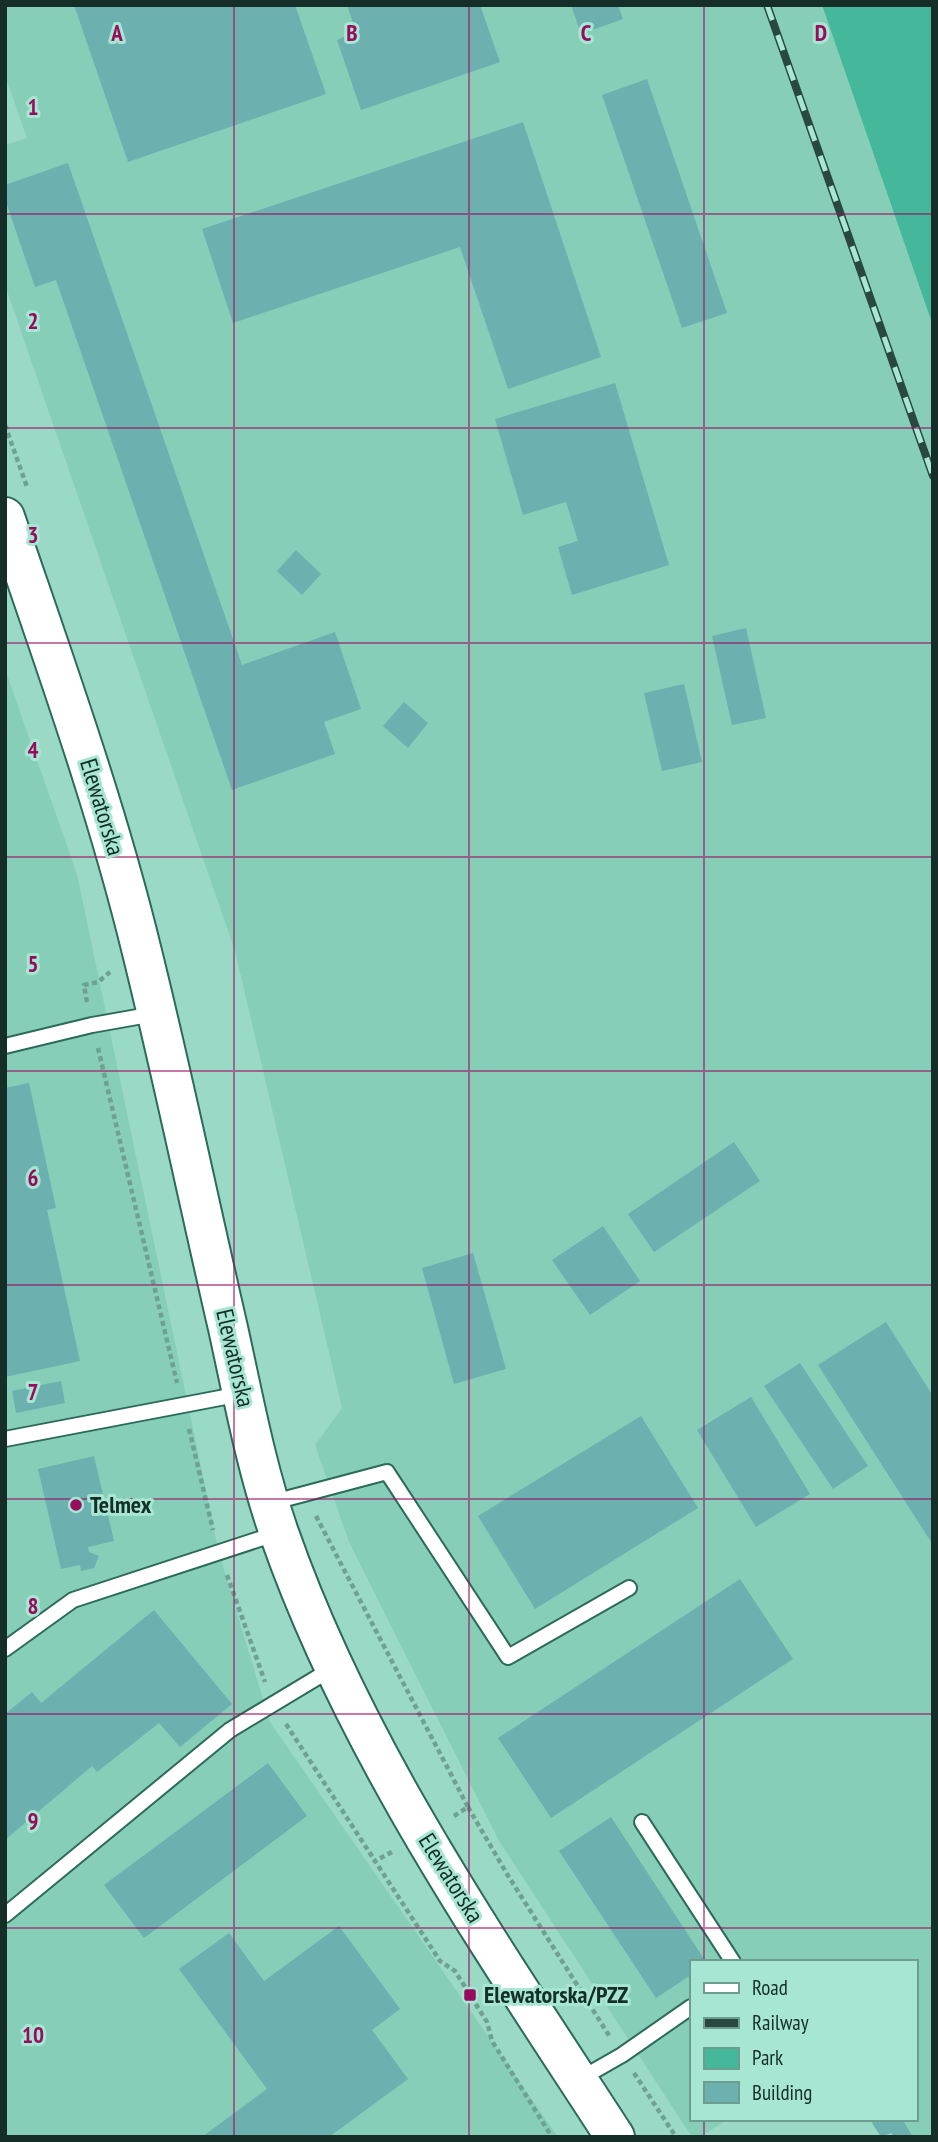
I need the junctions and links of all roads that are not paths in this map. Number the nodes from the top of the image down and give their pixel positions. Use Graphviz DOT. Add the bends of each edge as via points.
graph roads {
  1 [pos="5,517"];
  2 [pos="157,1014"];
  3 [pos="5,1046"];
  4 [pos="243,1394"];
  5 [pos="5,1439"];
  6 [pos="275,1518"];
  7 [pos="629,1587"];
  8 [pos="5,1649"];
  9 [pos="333,1668"];
  10 [pos="642,1822"];
  11 [pos="5,1915"];
  12 [pos="732,1960"];
  13 [pos="690,2008"];
  14 [pos="579,2080"];
  15 [pos="615,2137"];
  1 -- 2 [label="street, Elewatorska" via="102,801"];
  2 -- 3 [label="lane"];
  2 -- 4 [label="street, Elewatorska"];
  4 -- 5 [label="lane"];
  4 -- 6 [label="street, Elewatorska"];
  6 -- 7 [label="lane" via="387,1472 508,1657"];
  6 -- 8 [label="lane" via="73,1600"];
  6 -- 9 [label="street, Elewatorska"];
  9 -- 11 [label="lane" via="230,1730"];
  9 -- 14 [label="street, Elewatorska" via="405,1804"];
  10 -- 12 [label="lane"];
  13 -- 14 [label="lane"];
  14 -- 15 [label="street, Elewatorska"];
}
